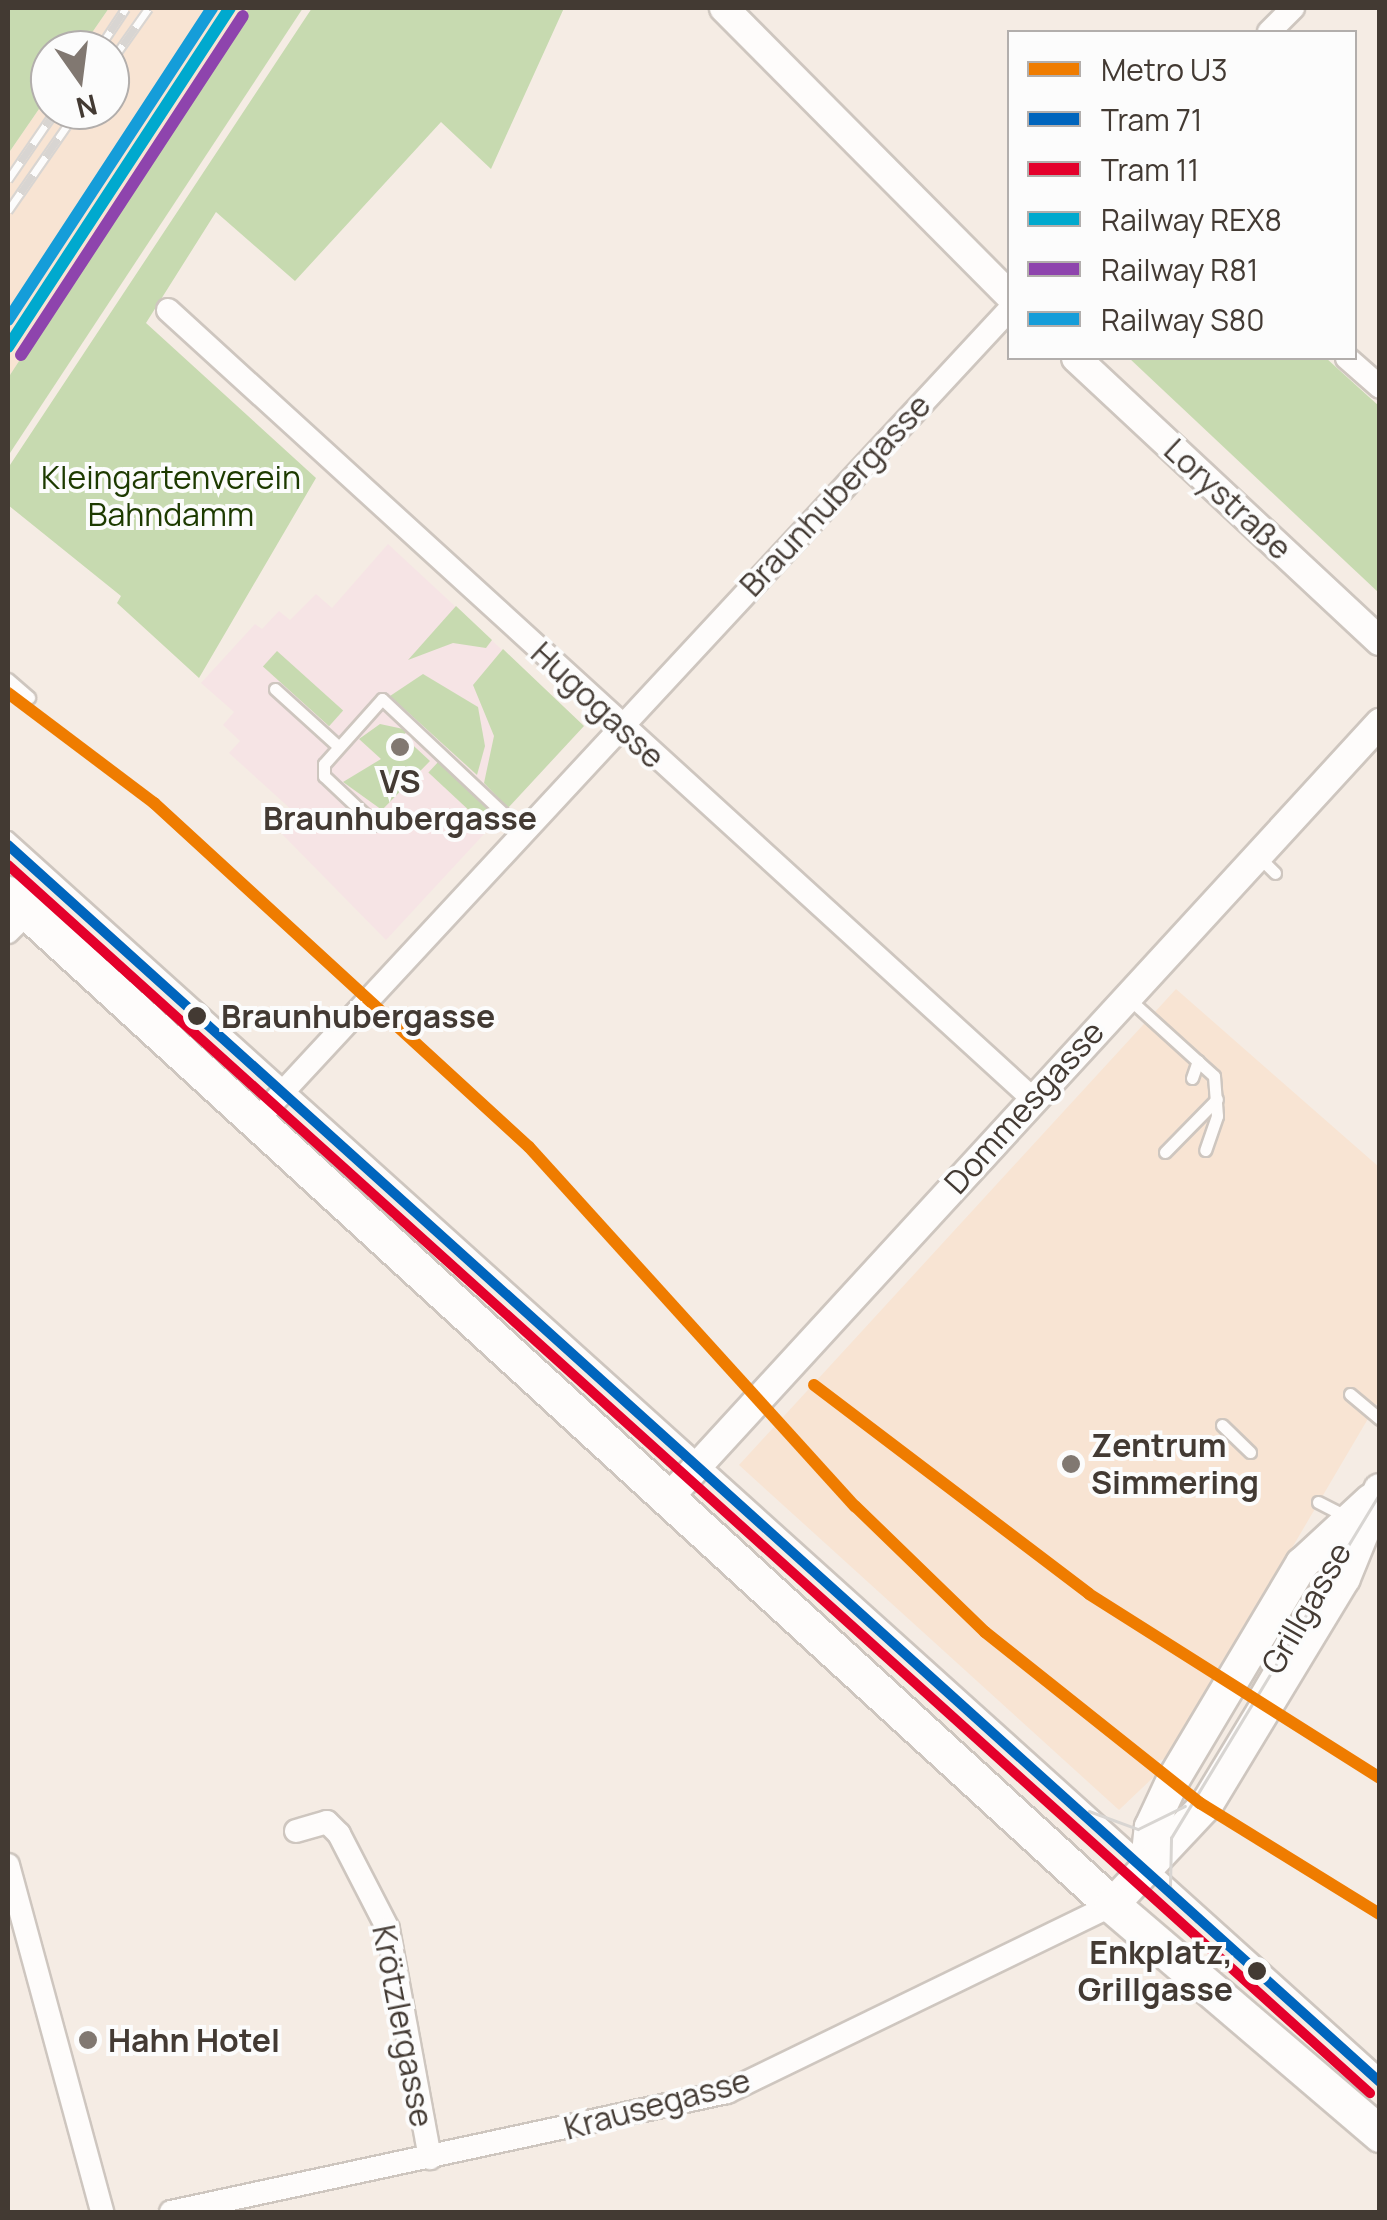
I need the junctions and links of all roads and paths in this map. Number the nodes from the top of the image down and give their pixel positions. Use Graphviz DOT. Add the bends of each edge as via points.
graph roads {
  1 [pos="1293,8"];
  2 [pos="738,12"];
  3 [pos="1271,30"];
  4 [pos="1007,291"];
  5 [pos="168,310"];
  6 [pos="1007,313"];
  7 [pos="1078,360"];
  8 [pos="1349,360"];
  9 [pos="1380,387"];
  10 [pos="1380,642"];
  11 [pos="8,679"];
  12 [pos="276,689"];
  13 [pos="29,697"];
  14 [pos="1380,723"];
  15 [pos="617,724"];
  16 [pos="339,747"];
  17 [pos="376,825"];
  18 [pos="521,830"];
  19 [pos="8,837"];
  20 [pos="14,912"];
  21 [pos="1125,996"];
  22 [pos="1198,1061"];
  23 [pos="1192,1078"];
  24 [pos="285,1089"];
  25 [pos="1032,1098"];
  26 [pos="1216,1099"];
  27 [pos="254,1122"];
  28 [pos="1205,1150"];
  29 [pos="1165,1152"];
  30 [pos="1350,1394"];
  31 [pos="1380,1419"];
  32 [pos="1222,1426"];
  33 [pos="1250,1452"];
  34 [pos="698,1466"];
  35 [pos="672,1494"];
  36 [pos="1318,1502"];
  37 [pos="1365,1510"];
  38 [pos="296,1830"];
  39 [pos="8,1865"];
  40 [pos="1145,1865"];
  41 [pos="1112,1905"];
  42 [pos="1380,2074"];
  43 [pos="1380,2134"];
  44 [pos="430,2158"];
  45 [pos="102,2212"];
  46 [pos="171,2212"];
  1 -- 3 [label="street"];
  2 -- 4 [label="street"];
  5 -- 15 [label="street, Hugogasse"];
  6 -- 15 [label="street, Braunhubergasse"];
  7 -- 10 [label="street, Lorystraße"];
  8 -- 9 [label="street"];
  11 -- 13 [label="lane"];
  12 -- 16 [label="lane"];
  14 -- 21 [label="street, Dommesgasse" via="1265,863"];
  15 -- 18 [label="street, Braunhubergasse"];
  15 -- 25 [label="street, Hugogasse"];
  16 -- 17 [label="lane" via="324,776"];
  16 -- 18 [label="lane" via="382,699"];
  18 -- 24 [label="street, Braunhubergasse"];
  19 -- 24 [label="lane"];
  20 -- 27 [label="main road"];
  21 -- 22 [label="lane"];
  21 -- 25 [label="street, Dommesgasse"];
  22 -- 23 [label="lane"];
  22 -- 26 [label="lane" via="1214,1076"];
  24 -- 27 [label="street, Braunhubergasse"];
  24 -- 34 [label="lane"];
  25 -- 34 [label="street, Dommesgasse"];
  26 -- 28 [label="lane"];
  26 -- 29 [label="lane"];
  27 -- 35 [label="main road"];
  30 -- 31 [label="lane"];
  32 -- 33 [label="lane"];
  34 -- 35 [label="street, Dommesgasse"];
  34 -- 40 [label="lane"];
  35 -- 41 [label="main road"];
  36 -- 37 [label="lane"];
  37 -- 40 [label="lane, Grillgasse" via="1209,1772"];
  37 -- 40 [label="main road, Grillgasse" via="1302,1564 1174,1780 1151,1827"];
  38 -- 44 [label="street, Krötzlergasse" via="326,1822 339,1834 388,1929"];
  39 -- 45 [label="street"];
  40 -- 41 [label="main road, Grillgasse"];
  40 -- 42 [label="lane"];
  41 -- 43 [label="main road"];
  41 -- 44 [label="street, Krausegasse" via="727,2092"];
  44 -- 46 [label="street, Krausegasse"];
}
